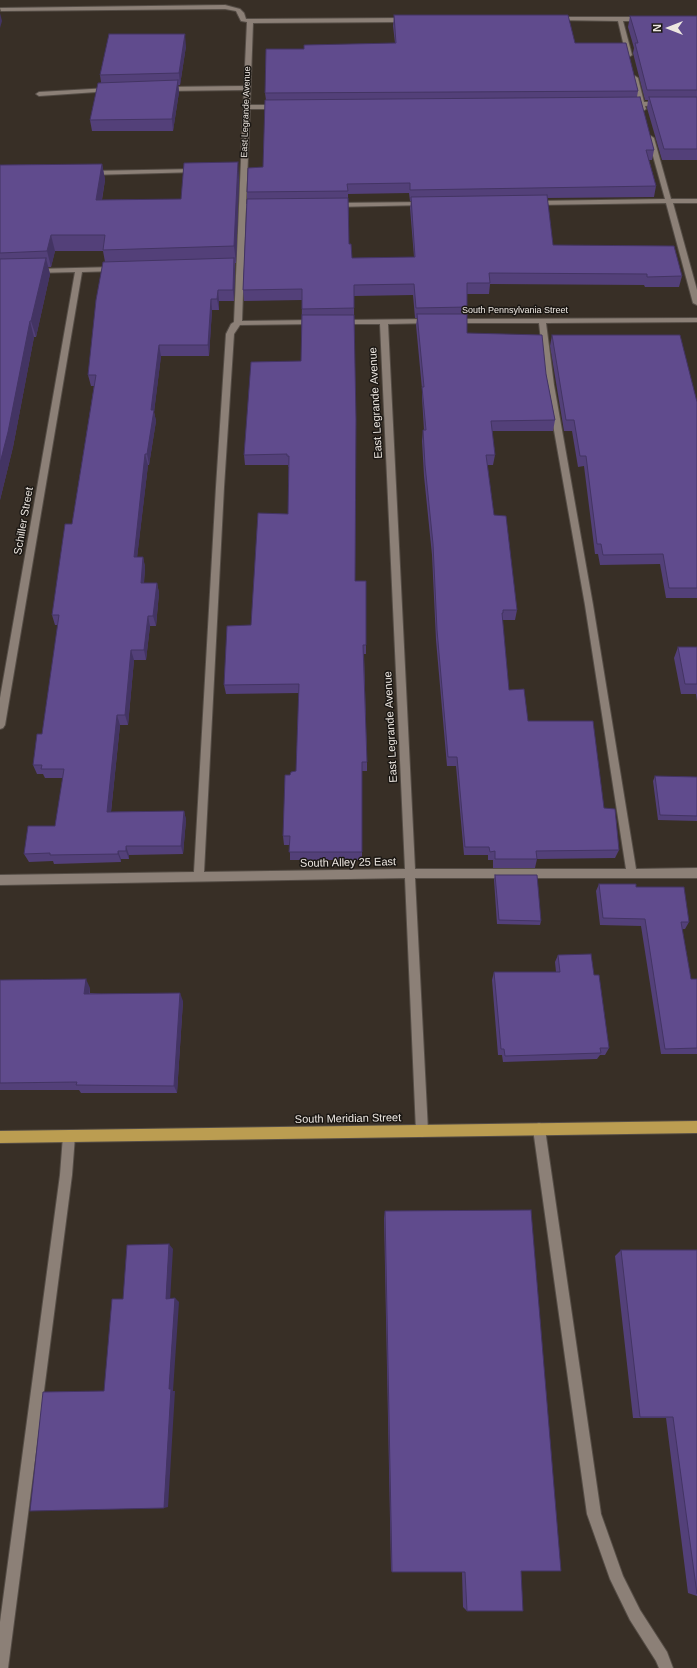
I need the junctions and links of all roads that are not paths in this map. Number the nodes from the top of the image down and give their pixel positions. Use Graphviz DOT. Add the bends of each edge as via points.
graph roads {
  1 [pos="1,9"];
  2 [pos="549,19"];
  3 [pos="620,19"];
  4 [pos="650,19"];
  5 [pos="417,20"];
  6 [pos="246,21"];
  7 [pos="632,66"];
  8 [pos="634,73"];
  9 [pos="247,88"];
  10 [pos="162,89"];
  11 [pos="116,90"];
  12 [pos="40,94"];
  13 [pos="618,104"];
  14 [pos="641,104"];
  15 [pos="665,104"];
  16 [pos="283,106"];
  17 [pos="246,107"];
  18 [pos="644,113"];
  19 [pos="648,128"];
  20 [pos="203,171"];
  21 [pos="86,173"];
  22 [pos="669,201"];
  23 [pos="697,201"];
  24 [pos="526,203"];
  25 [pos="431,204"];
  26 [pos="328,205"];
  27 [pos="242,206"];
  28 [pos="264,206"];
  29 [pos="119,269"];
  30 [pos="79,270"];
  31 [pos="32,271"];
  32 [pos="697,303"];
  33 [pos="697,320"];
  34 [pos="542,321"];
  35 [pos="384,322"];
  36 [pos="238,323"];
  37 [pos="0,725"];
  38 [pos="697,873"];
  39 [pos="410,874"];
  40 [pos="632,874"];
  41 [pos="199,877"];
  42 [pos="0,880"];
  43 [pos="697,1127"];
  44 [pos="540,1130"];
  45 [pos="422,1131"];
  46 [pos="0,1136"];
  47 [pos="69,1136"];
  48 [pos="1,1668"];
  49 [pos="666,1668"];
  1 -- 6 [label="street, East Legrande Avenue" via="225,7 238,10"];
  2 -- 3 [label="street"];
  3 -- 4 [label="street"];
  3 -- 7 [label="street"];
  5 -- 6 [label="street"];
  6 -- 9 [label="street, East Legrande Avenue"];
  8 -- 14 [label="street"];
  9 -- 10 [label="street"];
  9 -- 17 [label="street, East Legrande Avenue"];
  11 -- 12 [label="street"];
  13 -- 14 [label="street"];
  14 -- 15 [label="street"];
  14 -- 18 [label="street"];
  16 -- 17 [label="street"];
  17 -- 27 [label="street, East Legrande Avenue" via="241,171"];
  19 -- 22 [label="street"];
  20 -- 21 [label="street"];
  22 -- 23 [label="street"];
  22 -- 24 [label="street"];
  22 -- 32 [label="street"];
  25 -- 26 [label="street"];
  27 -- 28 [label="street"];
  27 -- 36 [label="street, East Legrande Avenue" via="237,266"];
  29 -- 30 [label="street"];
  30 -- 31 [label="street"];
  30 -- 37 [label="street, Schiller Street"];
  33 -- 34 [label="street, South Pennsylvania Street"];
  34 -- 35 [label="street, South Pennsylvania Street"];
  34 -- 40 [label="street" via="550,385 589,605"];
  35 -- 36 [label="street, South Pennsylvania Street"];
  35 -- 39 [label="street, East Legrande Avenue"];
  36 -- 41 [label="street" via="230,334"];
  38 -- 40 [label="street, South Alley 25 East"];
  39 -- 40 [label="street, South Alley 25 East"];
  39 -- 41 [label="street, South Alley 25 East"];
  39 -- 45 [label="street, East Legrande Avenue"];
  41 -- 42 [label="street, South Alley 25 East"];
  43 -- 44 [label="main road, South Meridian Street"];
  44 -- 45 [label="main road, South Meridian Street"];
  44 -- 49 [label="street" via="594,1514 618,1579"];
  45 -- 47 [label="main road, South Meridian Street"];
  46 -- 47 [label="main road, South Meridian Street"];
  47 -- 48 [label="street"];
}
